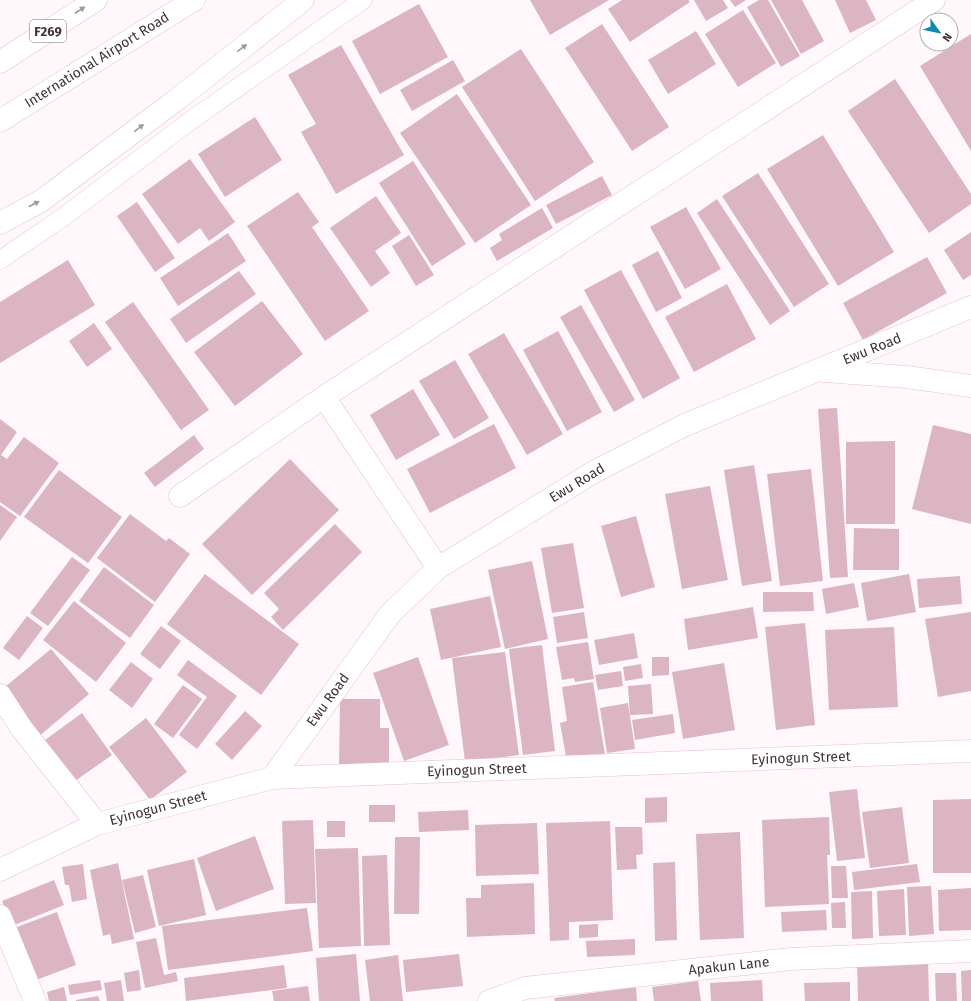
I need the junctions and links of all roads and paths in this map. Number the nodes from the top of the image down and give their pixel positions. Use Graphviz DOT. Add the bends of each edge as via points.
graph roads {
  1 [pos="96,0"];
  2 [pos="194,0"];
  3 [pos="304,0"];
  4 [pos="363,0"];
  5 [pos="934,0"];
  6 [pos="0,62"];
  7 [pos="0,121"];
  8 [pos="0,223"];
  9 [pos="0,260"];
  10 [pos="971,307"];
  11 [pos="818,370"];
  12 [pos="971,386"];
  13 [pos="324,397"];
  14 [pos="180,496"];
  15 [pos="438,568"];
  16 [pos="0,695"];
  17 [pos="971,751"];
  18 [pos="272,778"];
  19 [pos="97,824"];
  20 [pos="0,870"];
  21 [pos="0,916"];
  22 [pos="971,951"];
  23 [pos="35,1001"];
  24 [pos="489,1001"];
  6 -- 1 [label="main road, F269, one-way"];
  2 -- 7 [label="main road, International Airport Road"];
  8 -- 3 [label="main road, one-way" via="47,196 179,98"];
  4 -- 9 [label="lane" via="190,121 62,218"];
  5 -- 13 [label="main road"];
  10 -- 11 [label="main road, Ewu Road"];
  11 -- 12 [label="main road" via="907,377"];
  11 -- 15 [label="main road, Ewu Road" via="685,425 592,473"];
  13 -- 14 [label="main road"];
  13 -- 15 [label="main road"];
  15 -- 18 [label="main road, Ewu Road" via="390,614"];
  16 -- 19 [label="main road" via="22,729"];
  17 -- 18 [label="main road, Eyinogun Street"];
  18 -- 19 [label="main road, Eyinogun Street"];
  19 -- 20 [label="main road, Eyinogun Street"];
  21 -- 23 [label="main road"];
  22 -- 24 [label="main road, Apakun Lane" via="791,959 525,988"];
}
